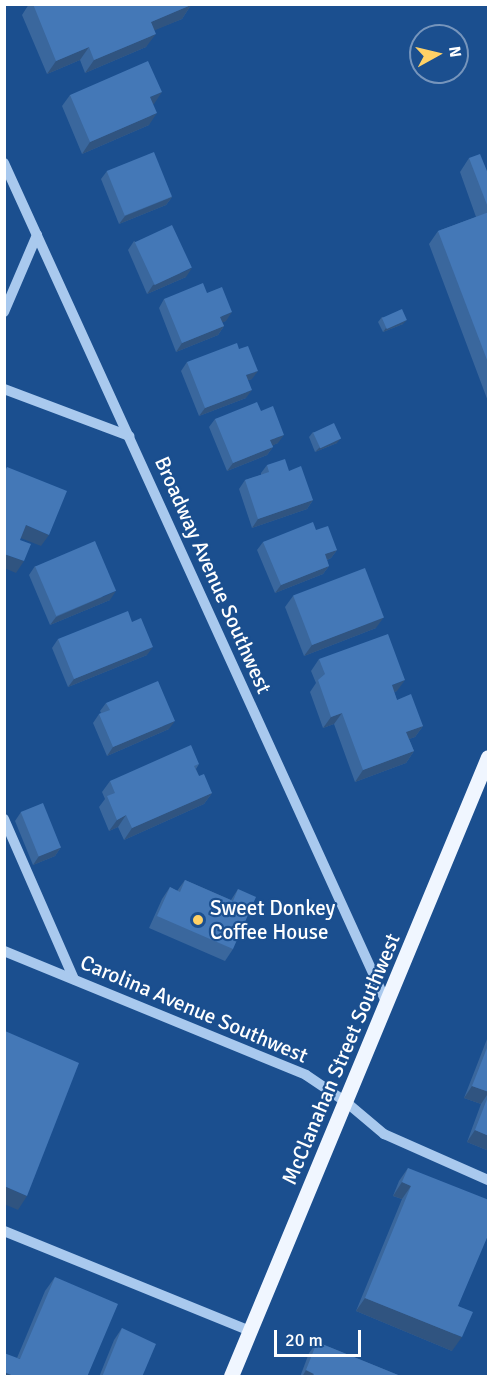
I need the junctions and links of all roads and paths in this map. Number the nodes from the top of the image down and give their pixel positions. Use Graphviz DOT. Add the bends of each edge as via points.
graph roads {
  1 [pos="4,163"];
  2 [pos="37,235"];
  3 [pos="4,312"];
  4 [pos="4,389"];
  5 [pos="129,436"];
  6 [pos="489,757"];
  7 [pos="4,819"];
  8 [pos="4,951"];
  9 [pos="74,980"];
  10 [pos="387,1004"];
  11 [pos="346,1102"];
  12 [pos="489,1180"];
  13 [pos="4,1231"];
  14 [pos="250,1331"];
  15 [pos="231,1377"];
  1 -- 2 [label="street, Broadway Avenue Southwest"];
  2 -- 3 [label="street"];
  2 -- 5 [label="street, Broadway Avenue Southwest"];
  4 -- 5 [label="street"];
  5 -- 10 [label="street, Broadway Avenue Southwest"];
  6 -- 10 [label="main road, McClanahan Street Southwest"];
  7 -- 9 [label="street"];
  8 -- 9 [label="street, Carolina Avenue Southwest"];
  9 -- 11 [label="street, Carolina Avenue Southwest" via="306,1075"];
  10 -- 11 [label="main road, McClanahan Street Southwest"];
  11 -- 12 [label="street, Carolina Avenue Southwest" via="400,1143"];
  11 -- 14 [label="main road, McClanahan Street Southwest"];
  13 -- 14 [label="street"];
  14 -- 15 [label="main road, McClanahan Street Southwest"];
}
